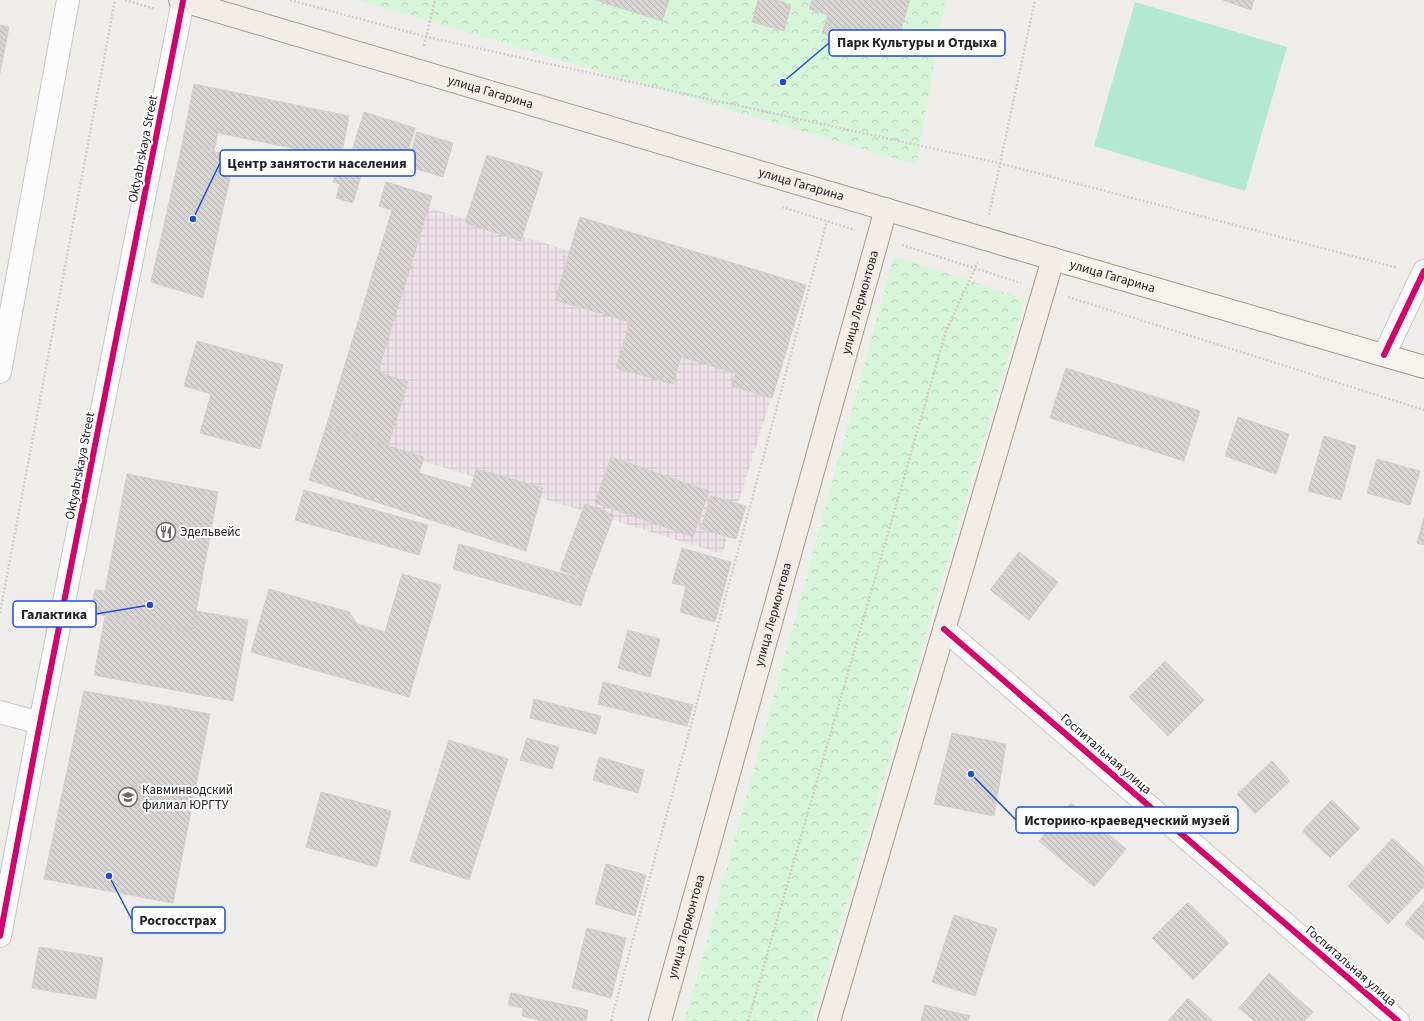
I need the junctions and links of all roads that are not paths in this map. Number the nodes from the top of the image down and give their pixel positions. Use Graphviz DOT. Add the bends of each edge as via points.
graph roads {
  1 [pos="68,0"];
  2 [pos="181,1"];
  3 [pos="886,209"];
  4 [pos="1053,259"];
  5 [pos="1423,273"];
  6 [pos="1384,355"];
  7 [pos="1424,367"];
  8 [pos="0,372"];
  9 [pos="944,630"];
  10 [pos="0,712"];
  11 [pos="40,723"];
  12 [pos="0,936"];
  13 [pos="660,1021"];
  14 [pos="829,1021"];
  15 [pos="1398,1021"];
  1 -- 8 [label="street"];
  2 -- 3 [label="main road, улица Гагарина"];
  2 -- 11 [label="street, Oktyabrskaya Street"];
  3 -- 4 [label="main road, улица Гагарина"];
  3 -- 13 [label="main road, улица Лермонтова"];
  4 -- 6 [label="main road, улица Гагарина"];
  4 -- 9 [label="main road"];
  5 -- 6 [label="street"];
  6 -- 7 [label="main road, улица Гагарина"];
  9 -- 14 [label="main road"];
  9 -- 15 [label="street, Госпитальная улица"];
  10 -- 11 [label="street"];
  11 -- 12 [label="street, Oktyabrskaya Street"];
}
